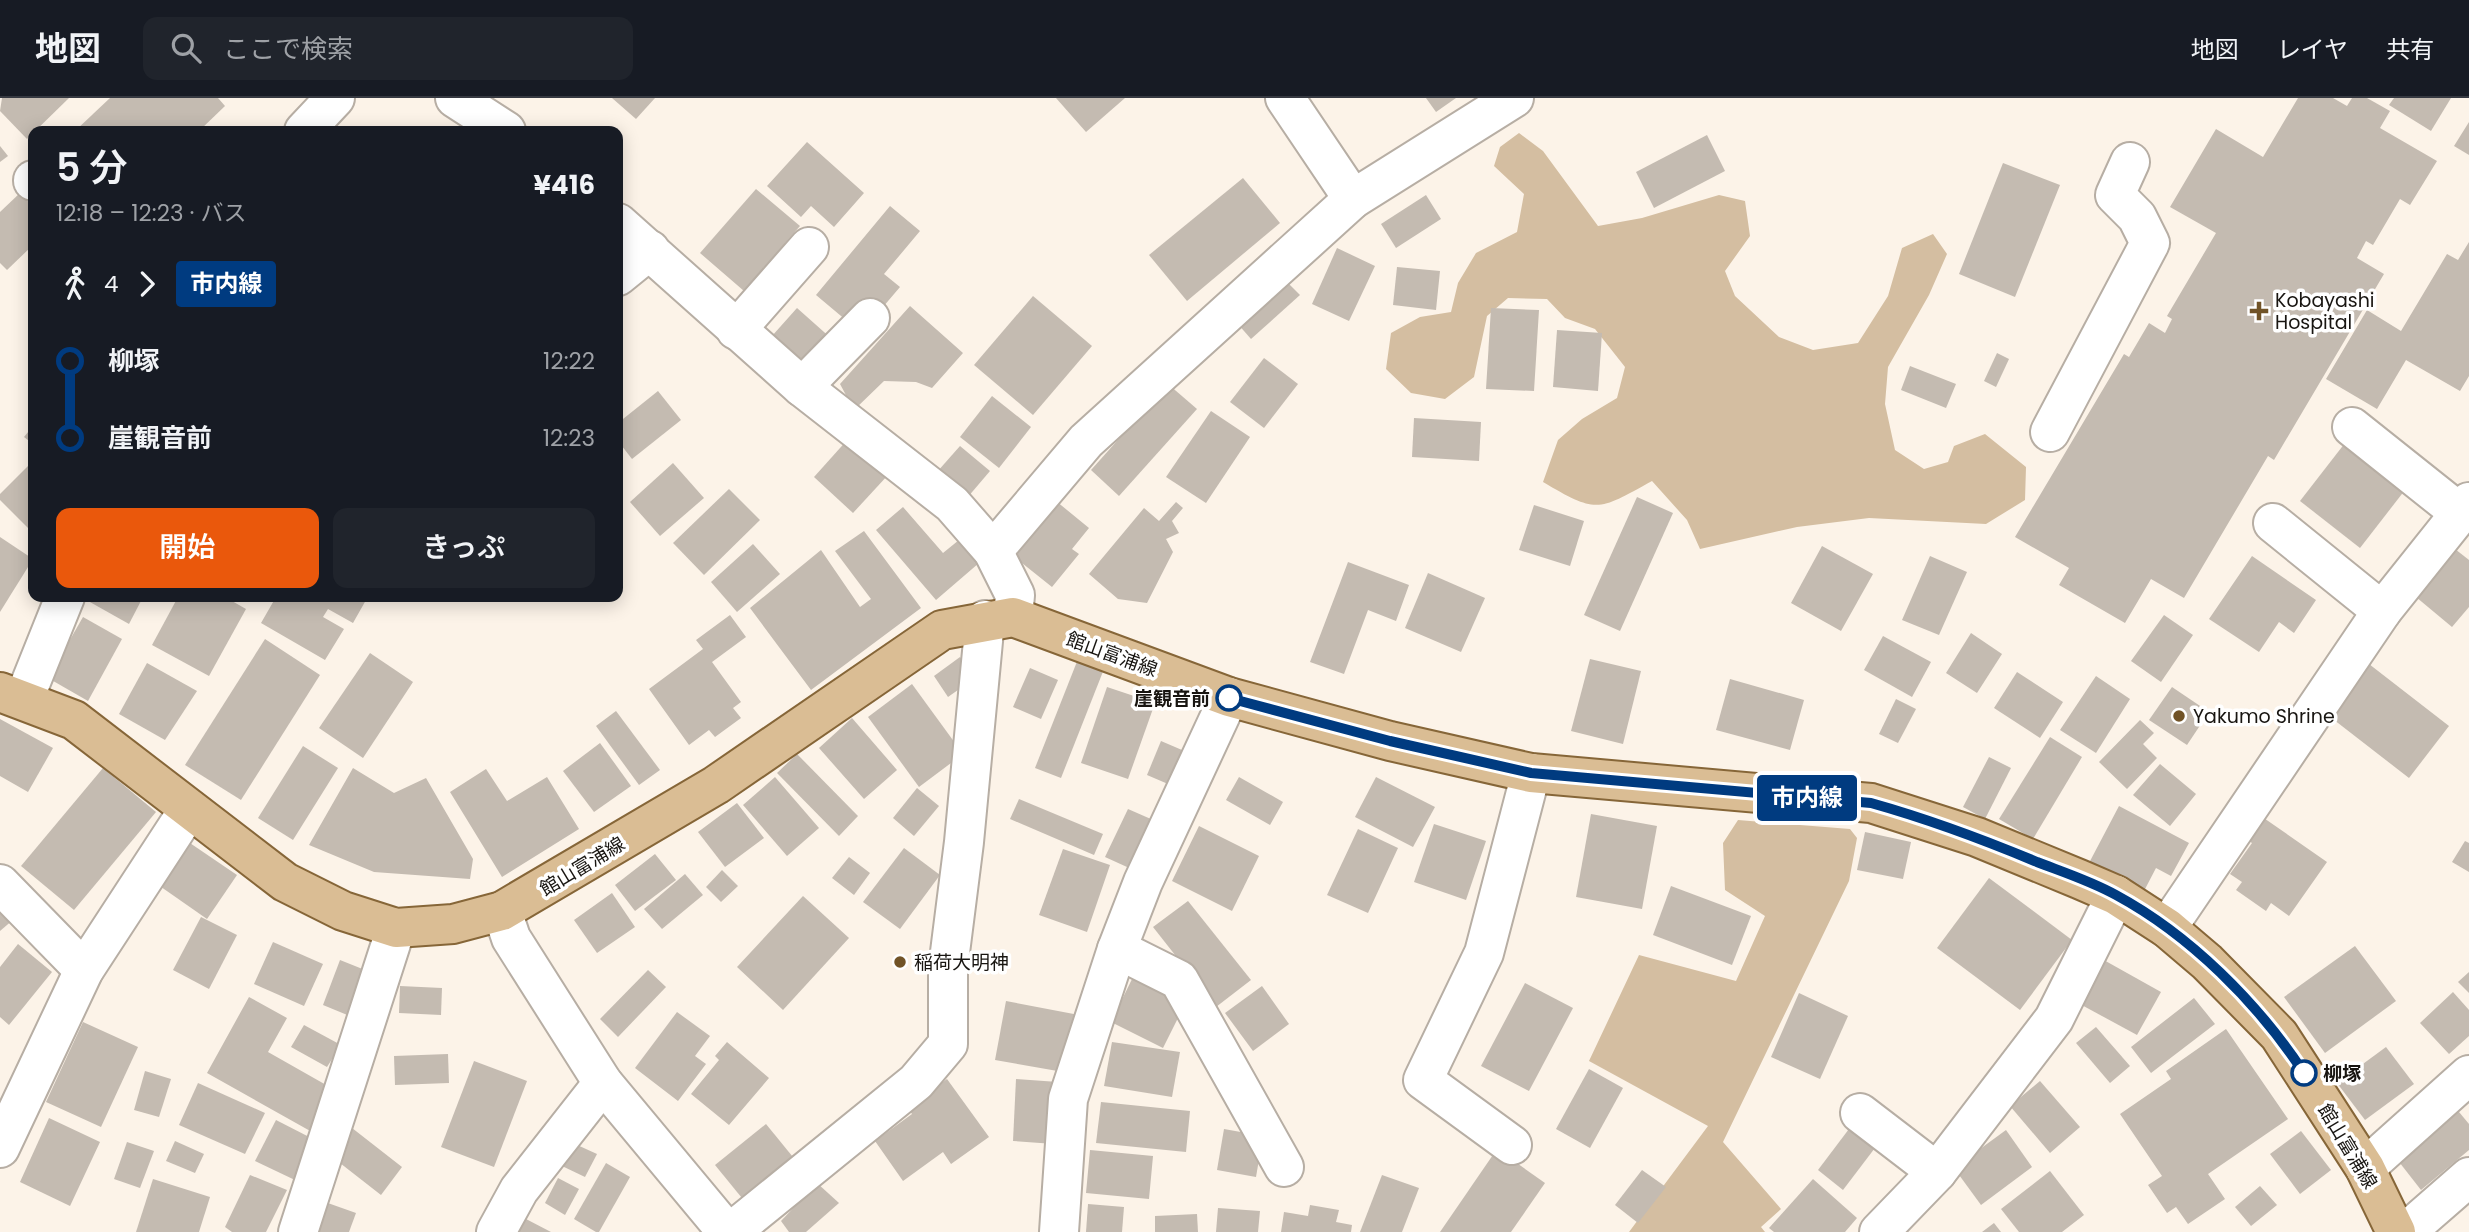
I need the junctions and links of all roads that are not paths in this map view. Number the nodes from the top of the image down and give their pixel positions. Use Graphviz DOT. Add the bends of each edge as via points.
graph roads {
  1 [pos="335,98"];
  2 [pos="454,98"];
  3 [pos="1284,98"];
  4 [pos="1514,98"];
  5 [pos="309,126"];
  6 [pos="498,126"];
  7 [pos="2130,162"];
  8 [pos="1353,199"];
  9 [pos="623,227"];
  10 [pos="809,247"];
  11 [pos="650,250"];
  12 [pos="623,272"];
  13 [pos="870,318"];
  14 [pos="736,330"];
  15 [pos="802,387"];
  16 [pos="2352,427"];
  17 [pos="2050,432"];
  18 [pos="2464,508"];
  19 [pos="2273,523"];
  20 [pos="993,551"];
  21 [pos="62,602"];
  22 [pos="2382,611"];
  23 [pos="999,619"];
  24 [pos="12,695"];
  25 [pos="1229,698"];
  26 [pos="1531,773"];
  27 [pos="190,809"];
  28 [pos="0,884"];
  29 [pos="2116,895"];
  30 [pos="502,911"];
  31 [pos="396,928"];
  32 [pos="2167,928"];
  33 [pos="1117,949"];
  34 [pos="84,970"];
  35 [pos="2469,1075"];
  36 [pos="603,1083"];
  37 [pos="1860,1113"];
  38 [pos="1512,1145"];
  39 [pos="0,1148"];
  40 [pos="1284,1167"];
  41 [pos="2365,1168"];
  42 [pos="1937,1172"];
  43 [pos="2469,1177"];
  44 [pos="298,1232"];
  45 [pos="496,1232"];
  46 [pos="729,1232"];
  47 [pos="1059,1232"];
  48 [pos="1880,1232"];
  49 [pos="2396,1232"];
  50 [pos="2406,1232"];
  1 -- 5 [label="street"];
  2 -- 6 [label="street"];
  3 -- 8 [label="street"];
  4 -- 8 [label="street"];
  7 -- 17 [label="street" via="2115,195 2137,217 2150,243"];
  8 -- 20 [label="street" via="1086,441"];
  9 -- 11 [label="street"];
  10 -- 14 [label="street"];
  11 -- 12 [label="street"];
  11 -- 14 [label="street"];
  13 -- 15 [label="street"];
  14 -- 15 [label="street"];
  15 -- 20 [label="street" via="952,504"];
  16 -- 18 [label="street"];
  18 -- 22 [label="street"];
  19 -- 22 [label="street"];
  20 -- 23 [label="street" via="1015,595"];
  21 -- 24 [label="street"];
  22 -- 32 [label="street"];
  23 -- 25 [label="main road, 館山富浦線"];
  23 -- 30 [label="main road, 館山富浦線" via="942,630 716,785"];
  23 -- 46 [label="street" via="948,968 948,1044 916,1082"];
  24 -- 27 [label="main road, 館山富浦線" via="74,720"];
  25 -- 26 [label="main road, 館山富浦線"];
  25 -- 33 [label="street" via="1143,882"];
  26 -- 29 [label="main road, 館山富浦線" via="1871,803 1977,837"];
  26 -- 38 [label="street" via="1484,953 1423,1080"];
  27 -- 31 [label="main road, 館山富浦線" via="285,882 343,911"];
  27 -- 34 [label="street"];
  28 -- 34 [label="street"];
  29 -- 32 [label="main road, 館山富浦線"];
  29 -- 42 [label="street" via="2054,1019"];
  30 -- 31 [label="main road, 館山富浦線" via="453,924"];
  30 -- 36 [label="street" via="511,939"];
  31 -- 44 [label="street"];
  32 -- 41 [label="main road, 館山富浦線" via="2207,961 2279,1035"];
  33 -- 40 [label="street" via="1179,979"];
  33 -- 47 [label="street" via="1068,1099"];
  34 -- 39 [label="street"];
  35 -- 41 [label="street"];
  36 -- 45 [label="street" via="519,1190"];
  36 -- 46 [label="street"];
  37 -- 42 [label="street"];
  41 -- 49 [label="main road, 館山富浦線"];
  42 -- 48 [label="street"];
  43 -- 50 [label="street"];
}
